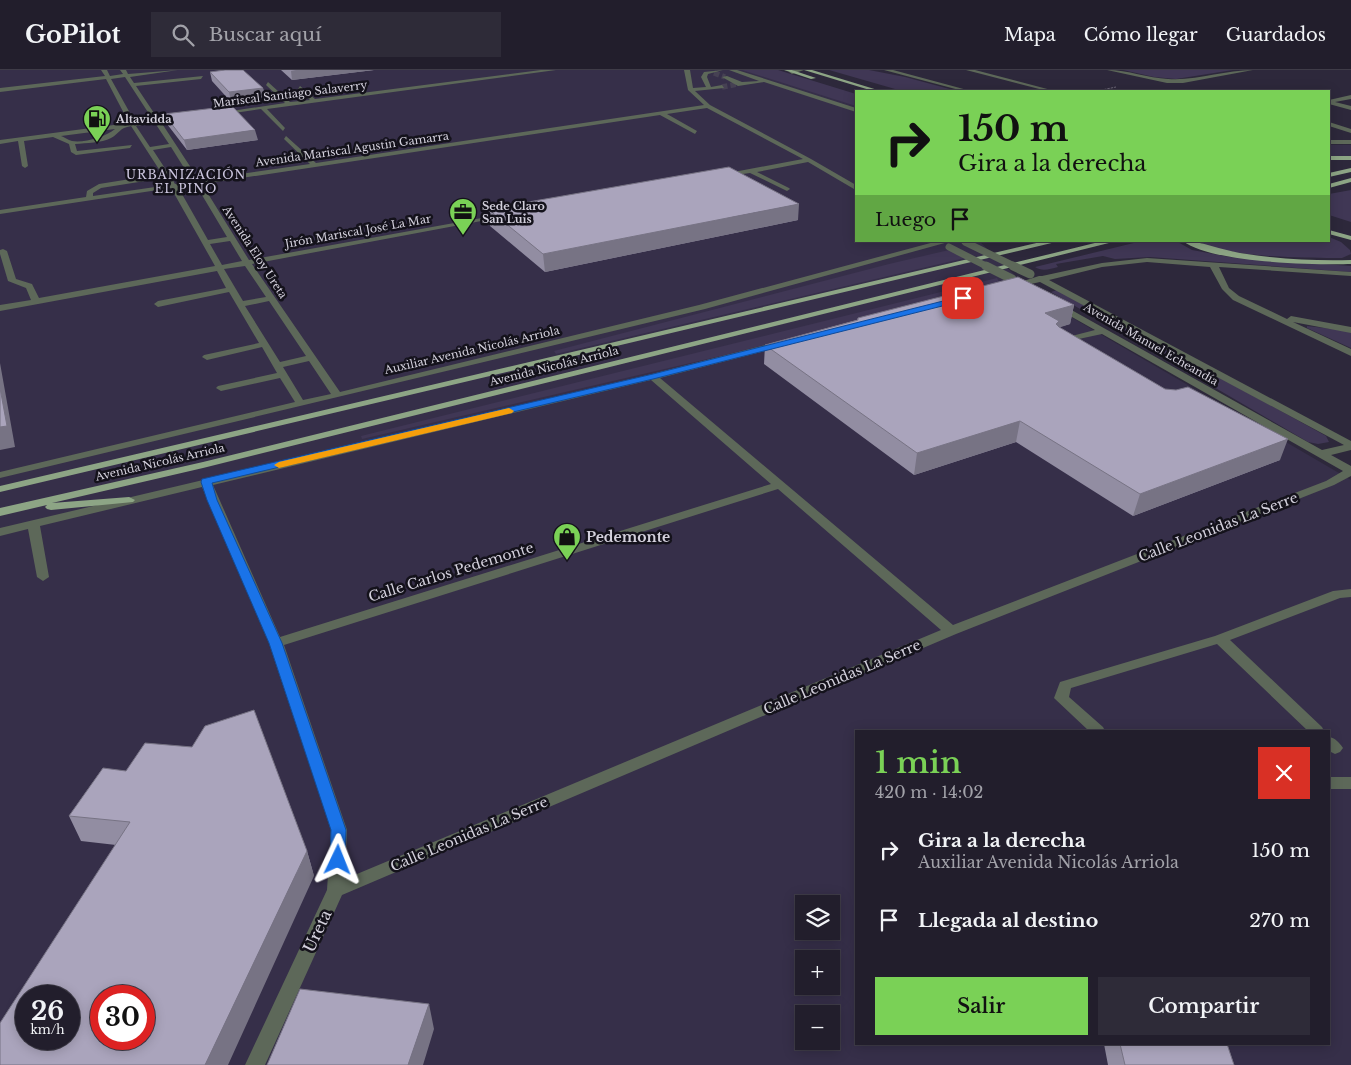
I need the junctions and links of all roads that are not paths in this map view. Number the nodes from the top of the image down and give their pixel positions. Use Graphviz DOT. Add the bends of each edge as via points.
graph roads {
  1 [pos="175,70"];
  2 [pos="553,70"];
  3 [pos="732,70"];
  4 [pos="801,70"];
  5 [pos="807,70"];
  6 [pos="887,70"];
  7 [pos="968,70"];
  8 [pos="1002,70"];
  9 [pos="1110,70"];
  10 [pos="1250,70"];
  11 [pos="688,71"];
  12 [pos="790,71"];
  13 [pos="713,72"];
  14 [pos="125,73"];
  15 [pos="106,74"];
  16 [pos="984,74"];
  17 [pos="201,77"];
  18 [pos="725,77"];
  19 [pos="484,79"];
  20 [pos="770,82"];
  21 [pos="490,83"];
  22 [pos="268,84"];
  23 [pos="134,85"];
  24 [pos="722,87"];
  25 [pos="300,88"];
  26 [pos="709,89"];
  27 [pos="0,90"];
  28 [pos="691,90"];
  29 [pos="855,90"];
  30 [pos="875,90"];
  31 [pos="964,90"];
  32 [pos="1048,90"];
  33 [pos="1351,97"];
  34 [pos="314,101"];
  35 [pos="1330,102"];
  36 [pos="1330,102"];
  37 [pos="289,104"];
  38 [pos="708,106"];
  39 [pos="263,108"];
  40 [pos="1351,108"];
  41 [pos="855,110"];
  42 [pos="661,113"];
  43 [pos="215,114"];
  44 [pos="187,118"];
  45 [pos="158,121"];
  46 [pos="1330,124"];
  47 [pos="133,125"];
  48 [pos="121,126"];
  49 [pos="283,129"];
  50 [pos="1351,131"];
  51 [pos="138,132"];
  52 [pos="695,132"];
  53 [pos="54,135"];
  54 [pos="125,137"];
  55 [pos="286,138"];
  56 [pos="21,139"];
  57 [pos="106,139"];
  58 [pos="0,142"];
  59 [pos="1330,142"];
  60 [pos="1351,142"];
  61 [pos="72,143"];
  62 [pos="173,145"];
  63 [pos="130,146"];
  64 [pos="147,146"];
  65 [pos="1330,158"];
  66 [pos="1351,158"];
  67 [pos="809,160"];
  68 [pos="314,164"];
  69 [pos="25,166"];
  70 [pos="1351,170"];
  71 [pos="751,171"];
  72 [pos="190,172"];
  73 [pos="165,175"];
  74 [pos="1330,175"];
  75 [pos="712,178"];
  76 [pos="1351,180"];
  77 [pos="197,182"];
  78 [pos="1330,185"];
  79 [pos="1351,185"];
  80 [pos="172,186"];
  81 [pos="855,187"];
  82 [pos="787,189"];
  83 [pos="90,198"];
  84 [pos="195,199"];
  85 [pos="0,212"];
  86 [pos="509,215"];
  87 [pos="1330,223"];
  88 [pos="1351,230"];
  89 [pos="1330,232"];
  90 [pos="232,238"];
  91 [pos="1349,238"];
  92 [pos="966,242"];
  93 [pos="1052,242"];
  94 [pos="1109,242"];
  95 [pos="1189,242"];
  96 [pos="205,243"];
  97 [pos="944,243"];
  98 [pos="3,251"];
  99 [pos="1351,262"];
  100 [pos="247,263"];
  101 [pos="1212,264"];
  102 [pos="220,268"];
  103 [pos="1351,274"];
  104 [pos="1041,279"];
  105 [pos="1017,281"];
  106 [pos="231,289"];
  107 [pos="1002,289"];
  108 [pos="1037,293"];
  109 [pos="271,298"];
  110 [pos="36,302"];
  111 [pos="1054,302"];
  112 [pos="158,304"];
  113 [pos="241,304"];
  114 [pos="0,308"];
  115 [pos="1260,309"];
  116 [pos="1351,330"];
  117 [pos="1103,332"];
  118 [pos="789,342"];
  119 [pos="265,344"];
  120 [pos="1070,350"];
  121 [pos="1351,353"];
  122 [pos="207,357"];
  123 [pos="312,358"];
  124 [pos="278,365"];
  125 [pos="284,374"];
  126 [pos="653,377"];
  127 [pos="221,388"];
  128 [pos="1213,394"];
  129 [pos="337,395"];
  130 [pos="1198,398"];
  131 [pos="300,403"];
  132 [pos="1351,446"];
  133 [pos="1322,454"];
  134 [pos="1351,471"];
  135 [pos="0,475"];
  136 [pos="206,482"];
  137 [pos="779,485"];
  138 [pos="0,489"];
  139 [pos="129,500"];
  140 [pos="2,512"];
  141 [pos="33,523"];
  142 [pos="0,532"];
  143 [pos="43,577"];
  144 [pos="1351,593"];
  145 [pos="951,631"];
  146 [pos="1220,639"];
  147 [pos="276,643"];
  148 [pos="1097,730"];
  149 [pos="1316,730"];
  150 [pos="1330,783"];
  151 [pos="1351,783"];
  152 [pos="336,890"];
  153 [pos="255,1065"];
  1 -- 14 [label="street"];
  2 -- 19 [label="street, Mariscal Santiago Salaverry"];
  3 -- 20 [label="street"];
  4 -- 12 [label="street"];
  5 -- 30 [label="main road"];
  6 -- 31 [label="street"];
  7 -- 16 [label="street"];
  8 -- 16 [label="street"];
  9 -- 10 [label="street" via="1167,81"];
  11 -- 13 [label="street"];
  11 -- 28 [label="street"];
  12 -- 29 [label="main road"];
  13 -- 26 [label="street" via="704,77"];
  14 -- 15 [label="street"];
  14 -- 23 [label="street, Avenida Eloy Ureta"];
  15 -- 27 [label="street"];
  15 -- 47 [label="street, Avenida Eloy Ureta"];
  16 -- 32 [label="street"];
  17 -- 23 [label="street"];
  18 -- 20 [label="street" via="740,84"];
  19 -- 21 [label="street"];
  19 -- 34 [label="street, Mariscal Santiago Salaverry"];
  20 -- 41 [label="street"];
  22 -- 37 [label="street"];
  23 -- 45 [label="street, Avenida Eloy Ureta"];
  24 -- 26 [label="street"];
  25 -- 34 [label="street"];
  26 -- 28 [label="street"];
  28 -- 38 [label="street"];
  33 -- 35 [label="street"];
  34 -- 37 [label="street, Mariscal Santiago Salaverry"];
  36 -- 40 [label="street"];
  37 -- 39 [label="street, Mariscal Santiago Salaverry"];
  38 -- 42 [label="street, Avenida Mariscal Agustin Gamarra"];
  38 -- 67 [label="street"];
  39 -- 43 [label="street, Mariscal Santiago Salaverry"];
  39 -- 49 [label="street"];
  42 -- 52 [label="street"];
  42 -- 68 [label="street, Avenida Mariscal Agustin Gamarra"];
  44 -- 45 [label="street"];
  45 -- 47 [label="street"];
  45 -- 62 [label="street, Avenida Eloy Ureta"];
  46 -- 50 [label="street"];
  47 -- 48 [label="street"];
  47 -- 51 [label="street, Avenida Eloy Ureta"];
  48 -- 53 [label="street"];
  48 -- 57 [label="street"];
  51 -- 54 [label="street"];
  51 -- 64 [label="street, Avenida Eloy Ureta"];
  53 -- 56 [label="street"];
  53 -- 61 [label="street"];
  54 -- 57 [label="street"];
  54 -- 63 [label="street"];
  55 -- 68 [label="street"];
  56 -- 58 [label="street"];
  56 -- 69 [label="street"];
  57 -- 61 [label="street"];
  59 -- 60 [label="street"];
  61 -- 63 [label="street" via="76,153"];
  62 -- 64 [label="street"];
  62 -- 72 [label="street, Avenida Eloy Ureta"];
  63 -- 64 [label="street"];
  64 -- 73 [label="street, Avenida Eloy Ureta"];
  65 -- 66 [label="main road"];
  67 -- 71 [label="street"];
  67 -- 81 [label="street"];
  68 -- 77 [label="street, Avenida Mariscal Agustin Gamarra"];
  70 -- 74 [label="main road"];
  71 -- 75 [label="street"];
  71 -- 82 [label="street"];
  72 -- 73 [label="street"];
  72 -- 77 [label="street, Avenida Eloy Ureta"];
  73 -- 80 [label="street, Avenida Eloy Ureta"];
  73 -- 83 [label="street" via="99,186 90,190"];
  76 -- 78 [label="main road"];
  77 -- 80 [label="street, Avenida Mariscal Agustin Gamarra"];
  77 -- 84 [label="street, Avenida Eloy Ureta"];
  78 -- 79 [label="main road"];
  80 -- 83 [label="street, Avenida Mariscal Agustin Gamarra"];
  80 -- 84 [label="street, Avenida Eloy Ureta"];
  83 -- 85 [label="street, Avenida Mariscal Agustin Gamarra"];
  84 -- 90 [label="street, Avenida Eloy Ureta"];
  84 -- 96 [label="street, Avenida Eloy Ureta"];
  86 -- 100 [label="street, Jirón Mariscal José La Mar"];
  87 -- 88 [label="main road"];
  89 -- 91 [label="main road"];
  90 -- 96 [label="street"];
  90 -- 100 [label="street, Avenida Eloy Ureta"];
  92 -- 104 [label="street, Avenida Manuel Echeandía, bridge"];
  93 -- 138 [label="main road, Avenida Nicolás Arriola"];
  94 -- 140 [label="main road, Avenida Nicolás Arriola"];
  95 -- 99 [label="main road" via="1202,249 1226,254"];
  96 -- 102 [label="street, Avenida Eloy Ureta"];
  97 -- 105 [label="street, bridge"];
  97 -- 129 [label="street, Auxiliar Avenida Nicolás Arriola" via="674,314"];
  98 -- 110 [label="street" via="12,281 29,286"];
  100 -- 102 [label="street, Jirón Mariscal José La Mar"];
  100 -- 109 [label="street, Avenida Eloy Ureta"];
  101 -- 103 [label="street"];
  101 -- 104 [label="street" via="1147,260"];
  101 -- 115 [label="street" via="1236,298"];
  102 -- 106 [label="street, Avenida Eloy Ureta"];
  102 -- 110 [label="street, Jirón Mariscal José La Mar"];
  104 -- 105 [label="street"];
  104 -- 132 [label="street, Avenida Manuel Echeandía"];
  105 -- 107 [label="street"];
  105 -- 108 [label="street"];
  106 -- 112 [label="street"];
  106 -- 113 [label="street, Avenida Eloy Ureta"];
  109 -- 113 [label="street"];
  109 -- 123 [label="street, Avenida Eloy Ureta"];
  110 -- 114 [label="street, Jirón Mariscal José La Mar"];
  111 -- 117 [label="street, Avenida Manuel Echeandía"];
  113 -- 119 [label="street, Avenida Eloy Ureta"];
  115 -- 116 [label="street" via="1291,319"];
  115 -- 121 [label="street"];
  117 -- 120 [label="street" via="1059,342"];
  117 -- 128 [label="street, Avenida Manuel Echeandía"];
  118 -- 126 [label="street"];
  119 -- 122 [label="street"];
  119 -- 124 [label="street, Avenida Eloy Ureta"];
  123 -- 124 [label="street"];
  123 -- 129 [label="street, Avenida Eloy Ureta"];
  124 -- 125 [label="street, Avenida Eloy Ureta"];
  125 -- 127 [label="street"];
  125 -- 131 [label="street, Avenida Eloy Ureta"];
  126 -- 136 [label="street"];
  126 -- 137 [label="street"];
  128 -- 130 [label="street"];
  128 -- 133 [label="street, Avenida Manuel Echeandía"];
  129 -- 131 [label="street, Auxiliar Avenida Nicolás Arriola"];
  131 -- 135 [label="street, Auxiliar Avenida Nicolás Arriola"];
  132 -- 133 [label="street"];
  133 -- 134 [label="street, Avenida Manuel Echeandía"];
  134 -- 145 [label="street, Calle Leonidas La Serre" via="1330,483"];
  136 -- 139 [label="street"];
  136 -- 147 [label="street, Ureta"];
  137 -- 145 [label="street"];
  137 -- 147 [label="street, Calle Carlos Pedemonte"];
  139 -- 140 [label="main road"];
  139 -- 141 [label="street"];
  141 -- 142 [label="street"];
  141 -- 143 [label="street"];
  144 -- 146 [label="street" via="1338,594"];
  145 -- 152 [label="street, Calle Leonidas La Serre"];
  146 -- 148 [label="street" via="1065,685 1060,698"];
  146 -- 149 [label="street"];
  147 -- 152 [label="street, Ureta" via="339,830"];
  150 -- 151 [label="street"];
  152 -- 153 [label="street, Ureta"];
}
